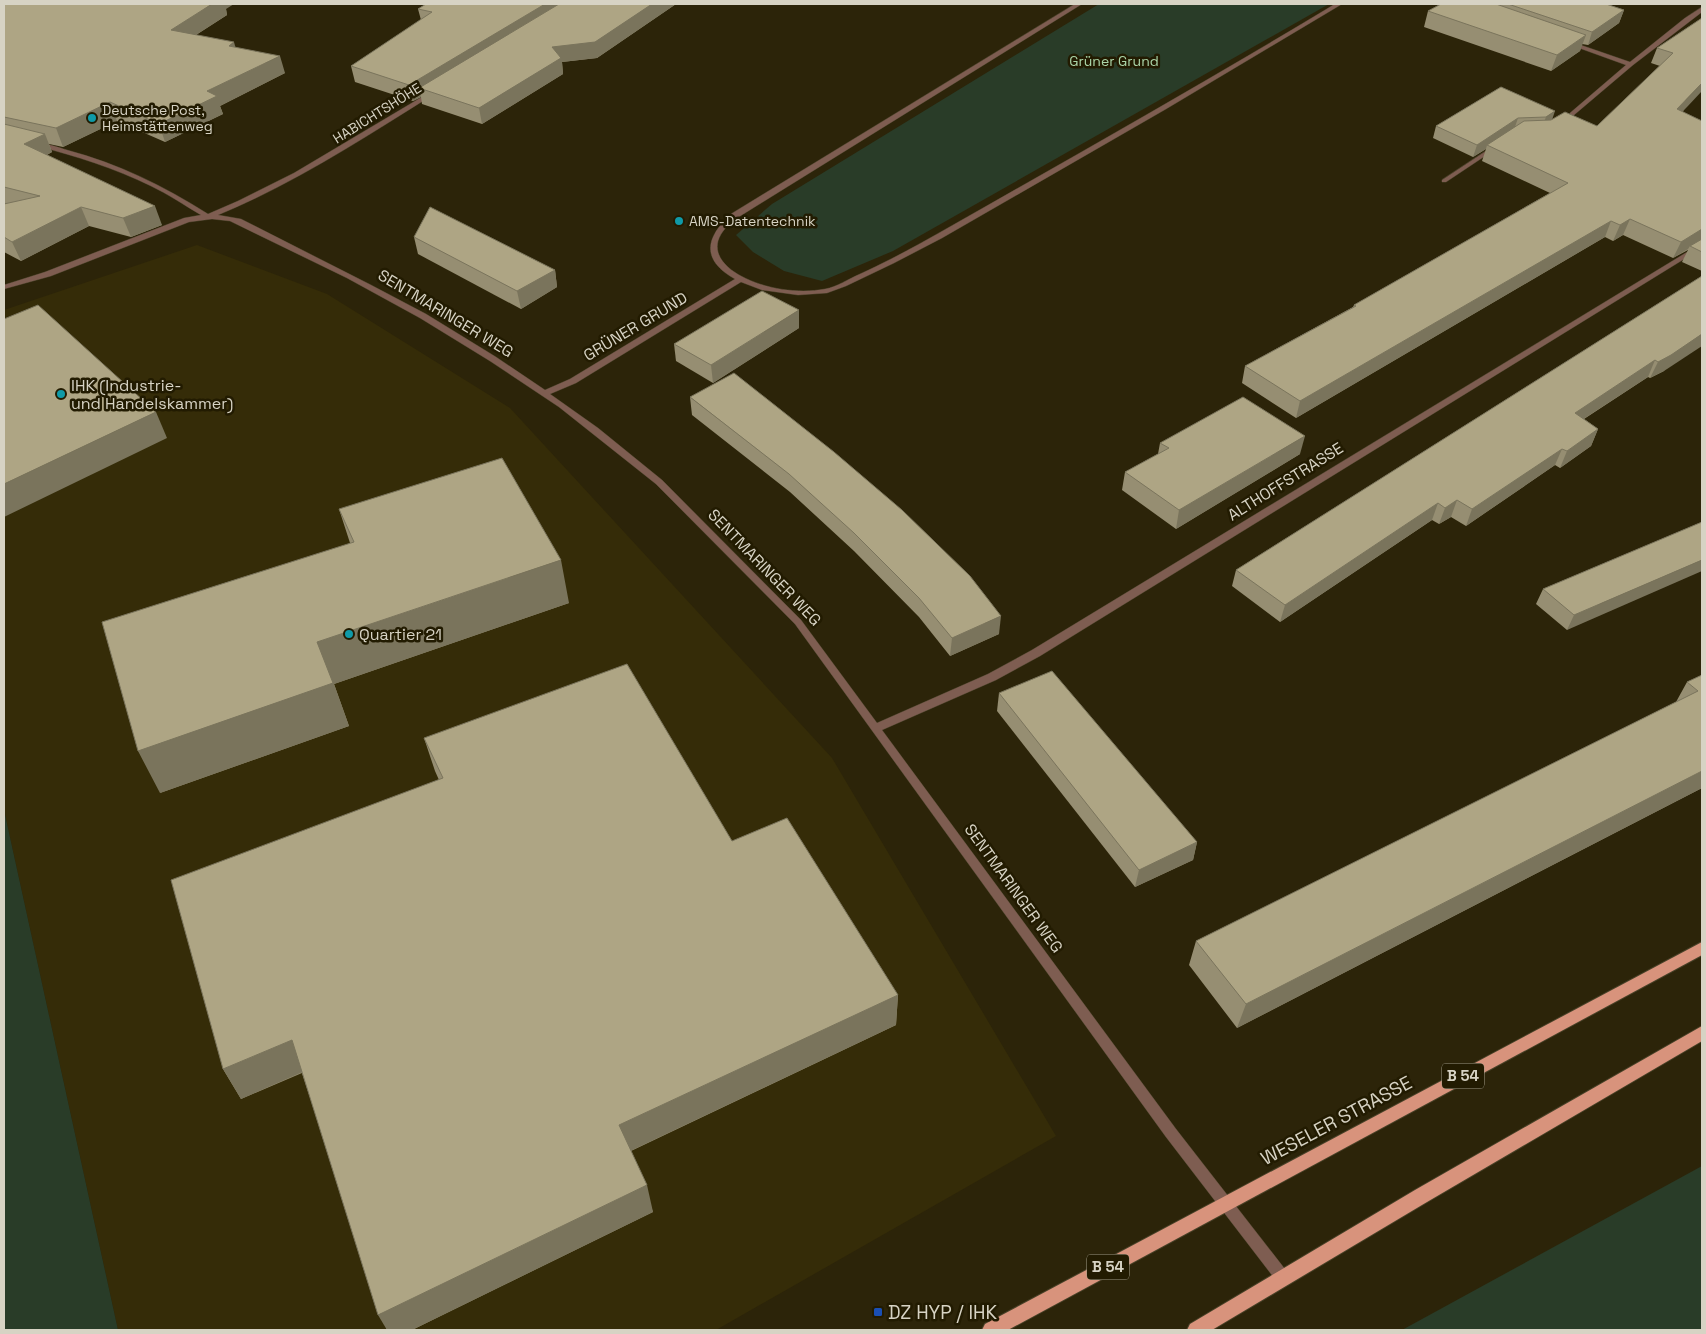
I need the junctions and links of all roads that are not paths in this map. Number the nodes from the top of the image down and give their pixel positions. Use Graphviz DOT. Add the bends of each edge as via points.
graph roads {
  1 [pos="1079,4"];
  2 [pos="1339,4"];
  3 [pos="1702,9"];
  4 [pos="1567,42"];
  5 [pos="1631,64"];
  6 [pos="443,87"];
  7 [pos="1564,119"];
  8 [pos="33,144"];
  9 [pos="1501,144"];
  10 [pos="1444,180"];
  11 [pos="208,216"];
  12 [pos="1702,245"];
  13 [pos="739,280"];
  14 [pos="4,287"];
  15 [pos="544,393"];
  16 [pos="876,728"];
  17 [pos="1702,948"];
  18 [pos="1702,1033"];
  19 [pos="1224,1203"];
  20 [pos="1283,1278"];
  21 [pos="991,1330"];
  22 [pos="1196,1330"];
  1 -- 13 [label="street" via="734,216 716,233 714,250 722,266"];
  2 -- 13 [label="street" via="1178,101 884,267 828,291 794,293"];
  3 -- 5 [label="street"];
  4 -- 5 [label="street"];
  5 -- 7 [label="street"];
  6 -- 11 [label="street, HABICHTSHÖHE" via="339,151 241,203"];
  8 -- 11 [label="street" via="62,150 122,171 168,192"];
  9 -- 10 [label="street"];
  11 -- 14 [label="street, SENTMARINGER WEG" via="187,220 48,274"];
  11 -- 15 [label="street, SENTMARINGER WEG" via="238,221 387,296"];
  12 -- 16 [label="street, ALTHOFFSTRASSE" via="1036,653 992,677"];
  13 -- 15 [label="street, GRÜNER GRUND" via="573,381"];
  15 -- 16 [label="street, SENTMARINGER WEG" via="659,482 759,582 798,622"];
  16 -- 19 [label="street, SENTMARINGER WEG"];
  17 -- 19 [label="main road, WESELER STRASSE / B 54"];
  18 -- 20 [label="main road"];
  19 -- 20 [label="street, SENTMARINGER WEG"];
  19 -- 21 [label="main road, WESELER STRASSE / B 54"];
  20 -- 22 [label="main road"];
}
